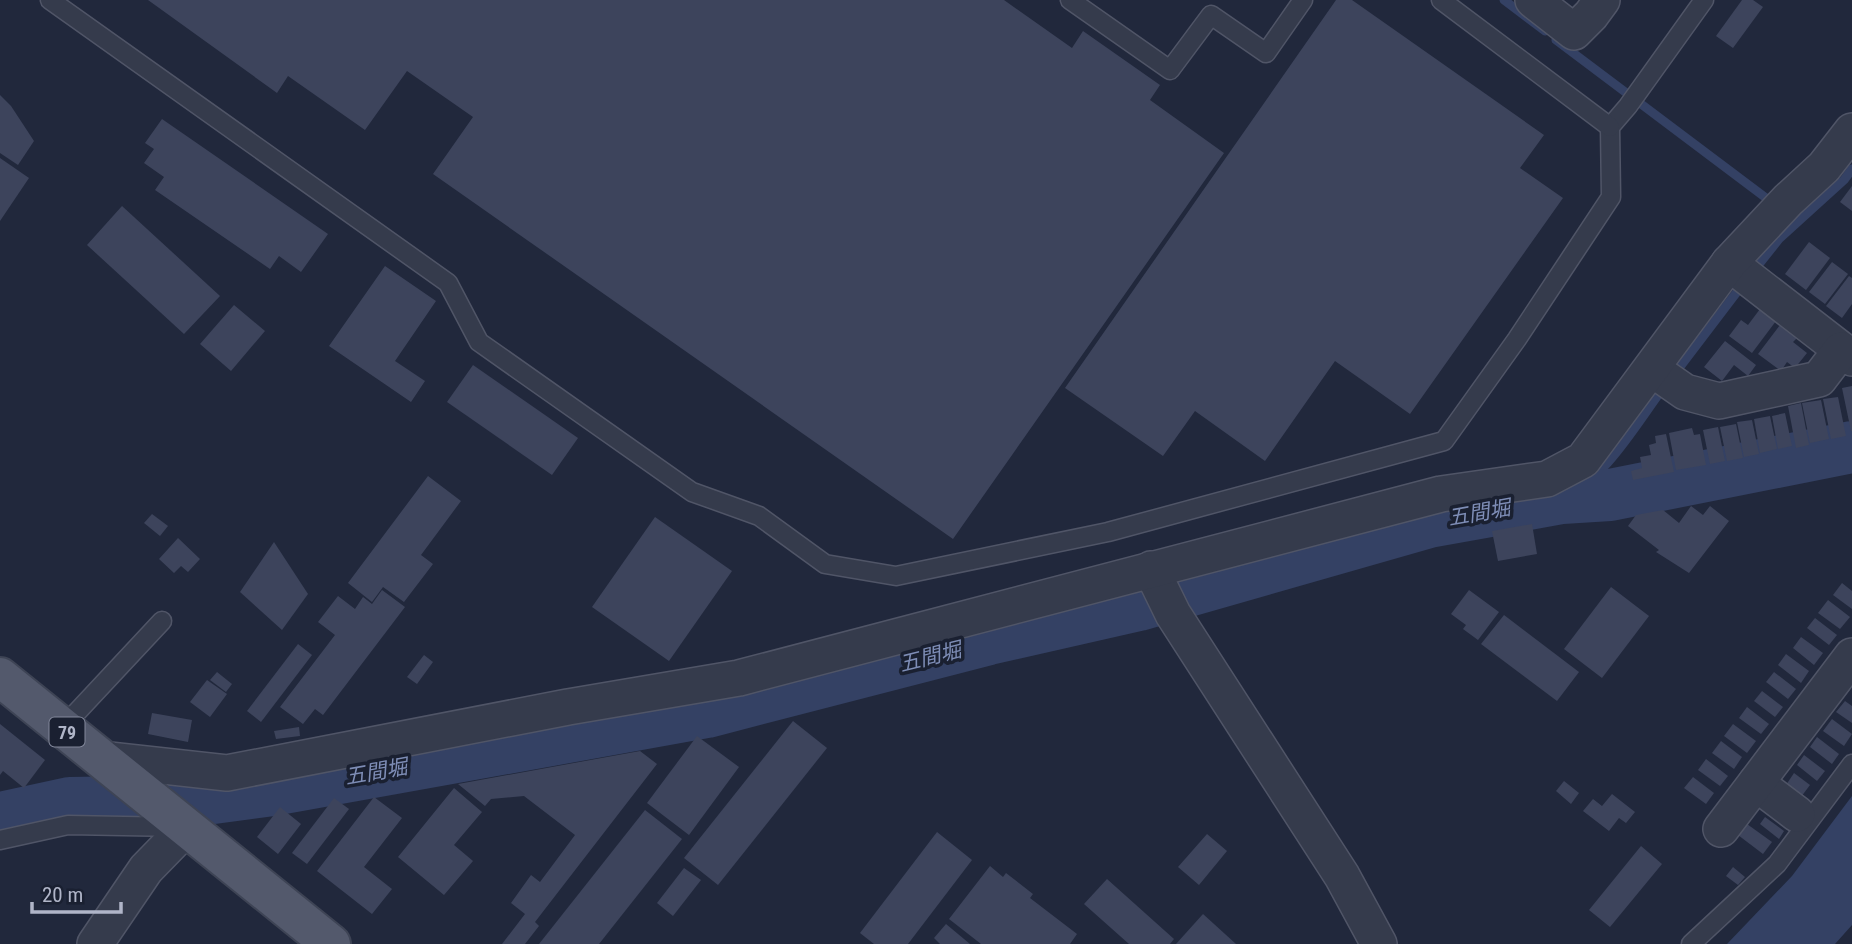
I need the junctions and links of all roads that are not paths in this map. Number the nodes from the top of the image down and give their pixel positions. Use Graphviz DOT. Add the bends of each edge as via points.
graph roads {
  1 [pos="50,0"];
  2 [pos="1070,0"];
  3 [pos="1303,0"];
  4 [pos="1441,0"];
  5 [pos="1533,0"];
  6 [pos="1602,0"];
  7 [pos="1704,0"];
  8 [pos="1610,127"];
  9 [pos="1852,131"];
  10 [pos="1742,274"];
  11 [pos="1847,354"];
  12 [pos="1666,378"];
  13 [pos="1161,590"];
  14 [pos="162,621"];
  15 [pos="1852,656"];
  16 [pos="0,677"];
  17 [pos="62,729"];
  18 [pos="100,760"];
  19 [pos="1852,764"];
  20 [pos="1756,783"];
  21 [pos="1797,814"];
  22 [pos="179,822"];
  23 [pos="1721,829"];
  24 [pos="0,840"];
  25 [pos="95,944"];
  26 [pos="331,944"];
  27 [pos="1379,944"];
  28 [pos="1691,944"];
  1 -- 8 [label="lane" via="448,283 479,342 692,492 759,516 825,564 896,576 1108,532 1444,441 1611,197"];
  2 -- 3 [label="lane" via="1170,70 1210,15 1266,53"];
  4 -- 8 [label="lane"];
  5 -- 6 [label="street" via="1574,32"];
  7 -- 8 [label="lane"];
  9 -- 10 [label="street" via="1824,167 1780,209"];
  10 -- 11 [label="street"];
  10 -- 12 [label="street"];
  11 -- 12 [label="street" via="1819,379 1719,401"];
  12 -- 13 [label="street" via="1583,460 1547,479 1441,494"];
  13 -- 18 [label="street" via="936,628 739,678 227,773"];
  13 -- 27 [label="street" via="1342,877"];
  14 -- 17 [label="lane"];
  15 -- 20 [label="street"];
  16 -- 17 [label="main road, 79"];
  17 -- 18 [label="main road, 79"];
  18 -- 22 [label="main road, 79"];
  19 -- 28 [label="lane" via="1777,864"];
  20 -- 21 [label="street"];
  20 -- 23 [label="street"];
  22 -- 24 [label="lane" via="68,825"];
  22 -- 25 [label="street"];
  22 -- 26 [label="main road, 79"];
}
